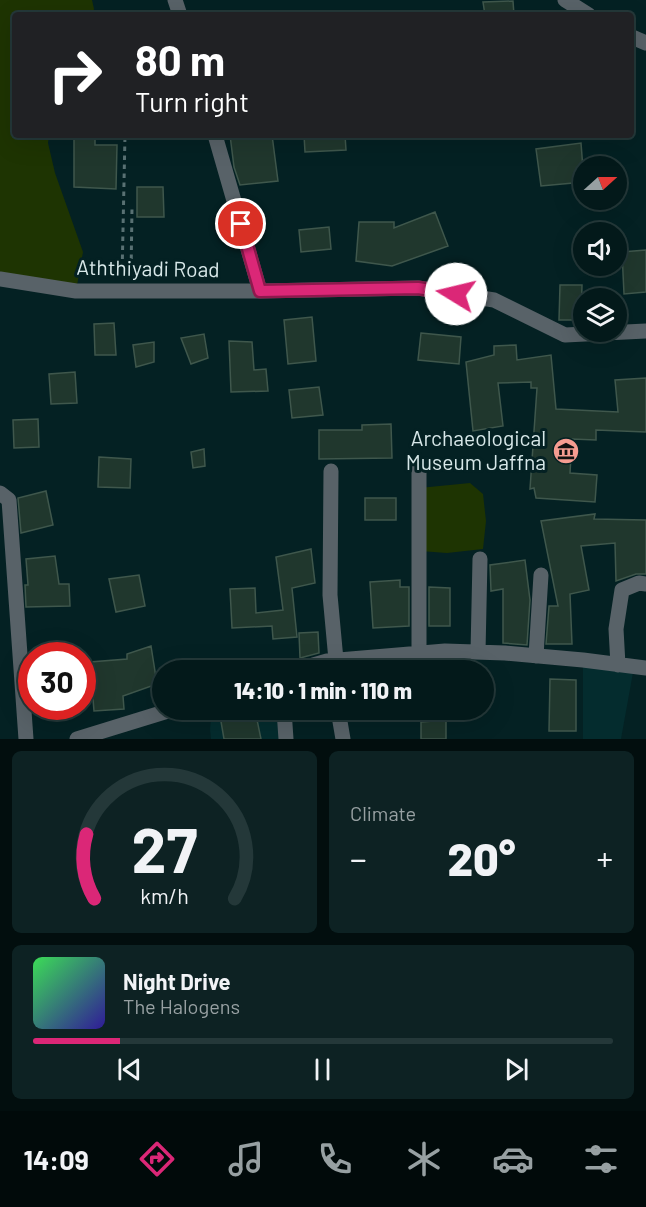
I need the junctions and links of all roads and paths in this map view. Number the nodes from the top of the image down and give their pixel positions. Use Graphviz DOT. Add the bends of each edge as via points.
graph roads {
  1 [pos="564,0"];
  2 [pos="585,12"];
  3 [pos="125,138"];
  4 [pos="216,138"];
  5 [pos="132,207"];
  6 [pos="0,279"];
  7 [pos="126,291"];
  8 [pos="260,291"];
  9 [pos="646,331"];
  10 [pos="419,464"];
  11 [pos="331,471"];
  12 [pos="0,493"];
  13 [pos="480,558"];
  14 [pos="541,575"];
  15 [pos="646,584"];
  16 [pos="419,652"];
  17 [pos="478,652"];
  18 [pos="536,656"];
  19 [pos="331,660"];
  20 [pos="360,660"];
  21 [pos="618,665"];
  22 [pos="646,668"];
  23 [pos="152,716"];
  24 [pos="285,720"];
  25 [pos="340,720"];
  26 [pos="26,739"];
  27 [pos="76,739"];
  28 [pos="286,739"];
  29 [pos="343,739"];
  1 -- 2 [label="street"];
  3 -- 7 [label="path"];
  4 -- 8 [label="street"];
  5 -- 7 [label="path"];
  6 -- 7 [label="street, Aththiyadi Road" via="76,291"];
  7 -- 8 [label="street, Aththiyadi Road"];
  8 -- 9 [label="street, Aththiyadi Road" via="418,288 494,300 565,335"];
  10 -- 16 [label="street"];
  11 -- 19 [label="street"];
  12 -- 26 [label="street" via="9,500"];
  13 -- 17 [label="street"];
  14 -- 18 [label="street"];
  15 -- 21 [label="street" via="622,590 616,629"];
  16 -- 17 [label="street"];
  16 -- 20 [label="street"];
  17 -- 18 [label="street"];
  18 -- 21 [label="street"];
  21 -- 22 [label="street"];
  23 -- 27 [label="street"];
  24 -- 28 [label="street"];
  25 -- 29 [label="street"];
}
